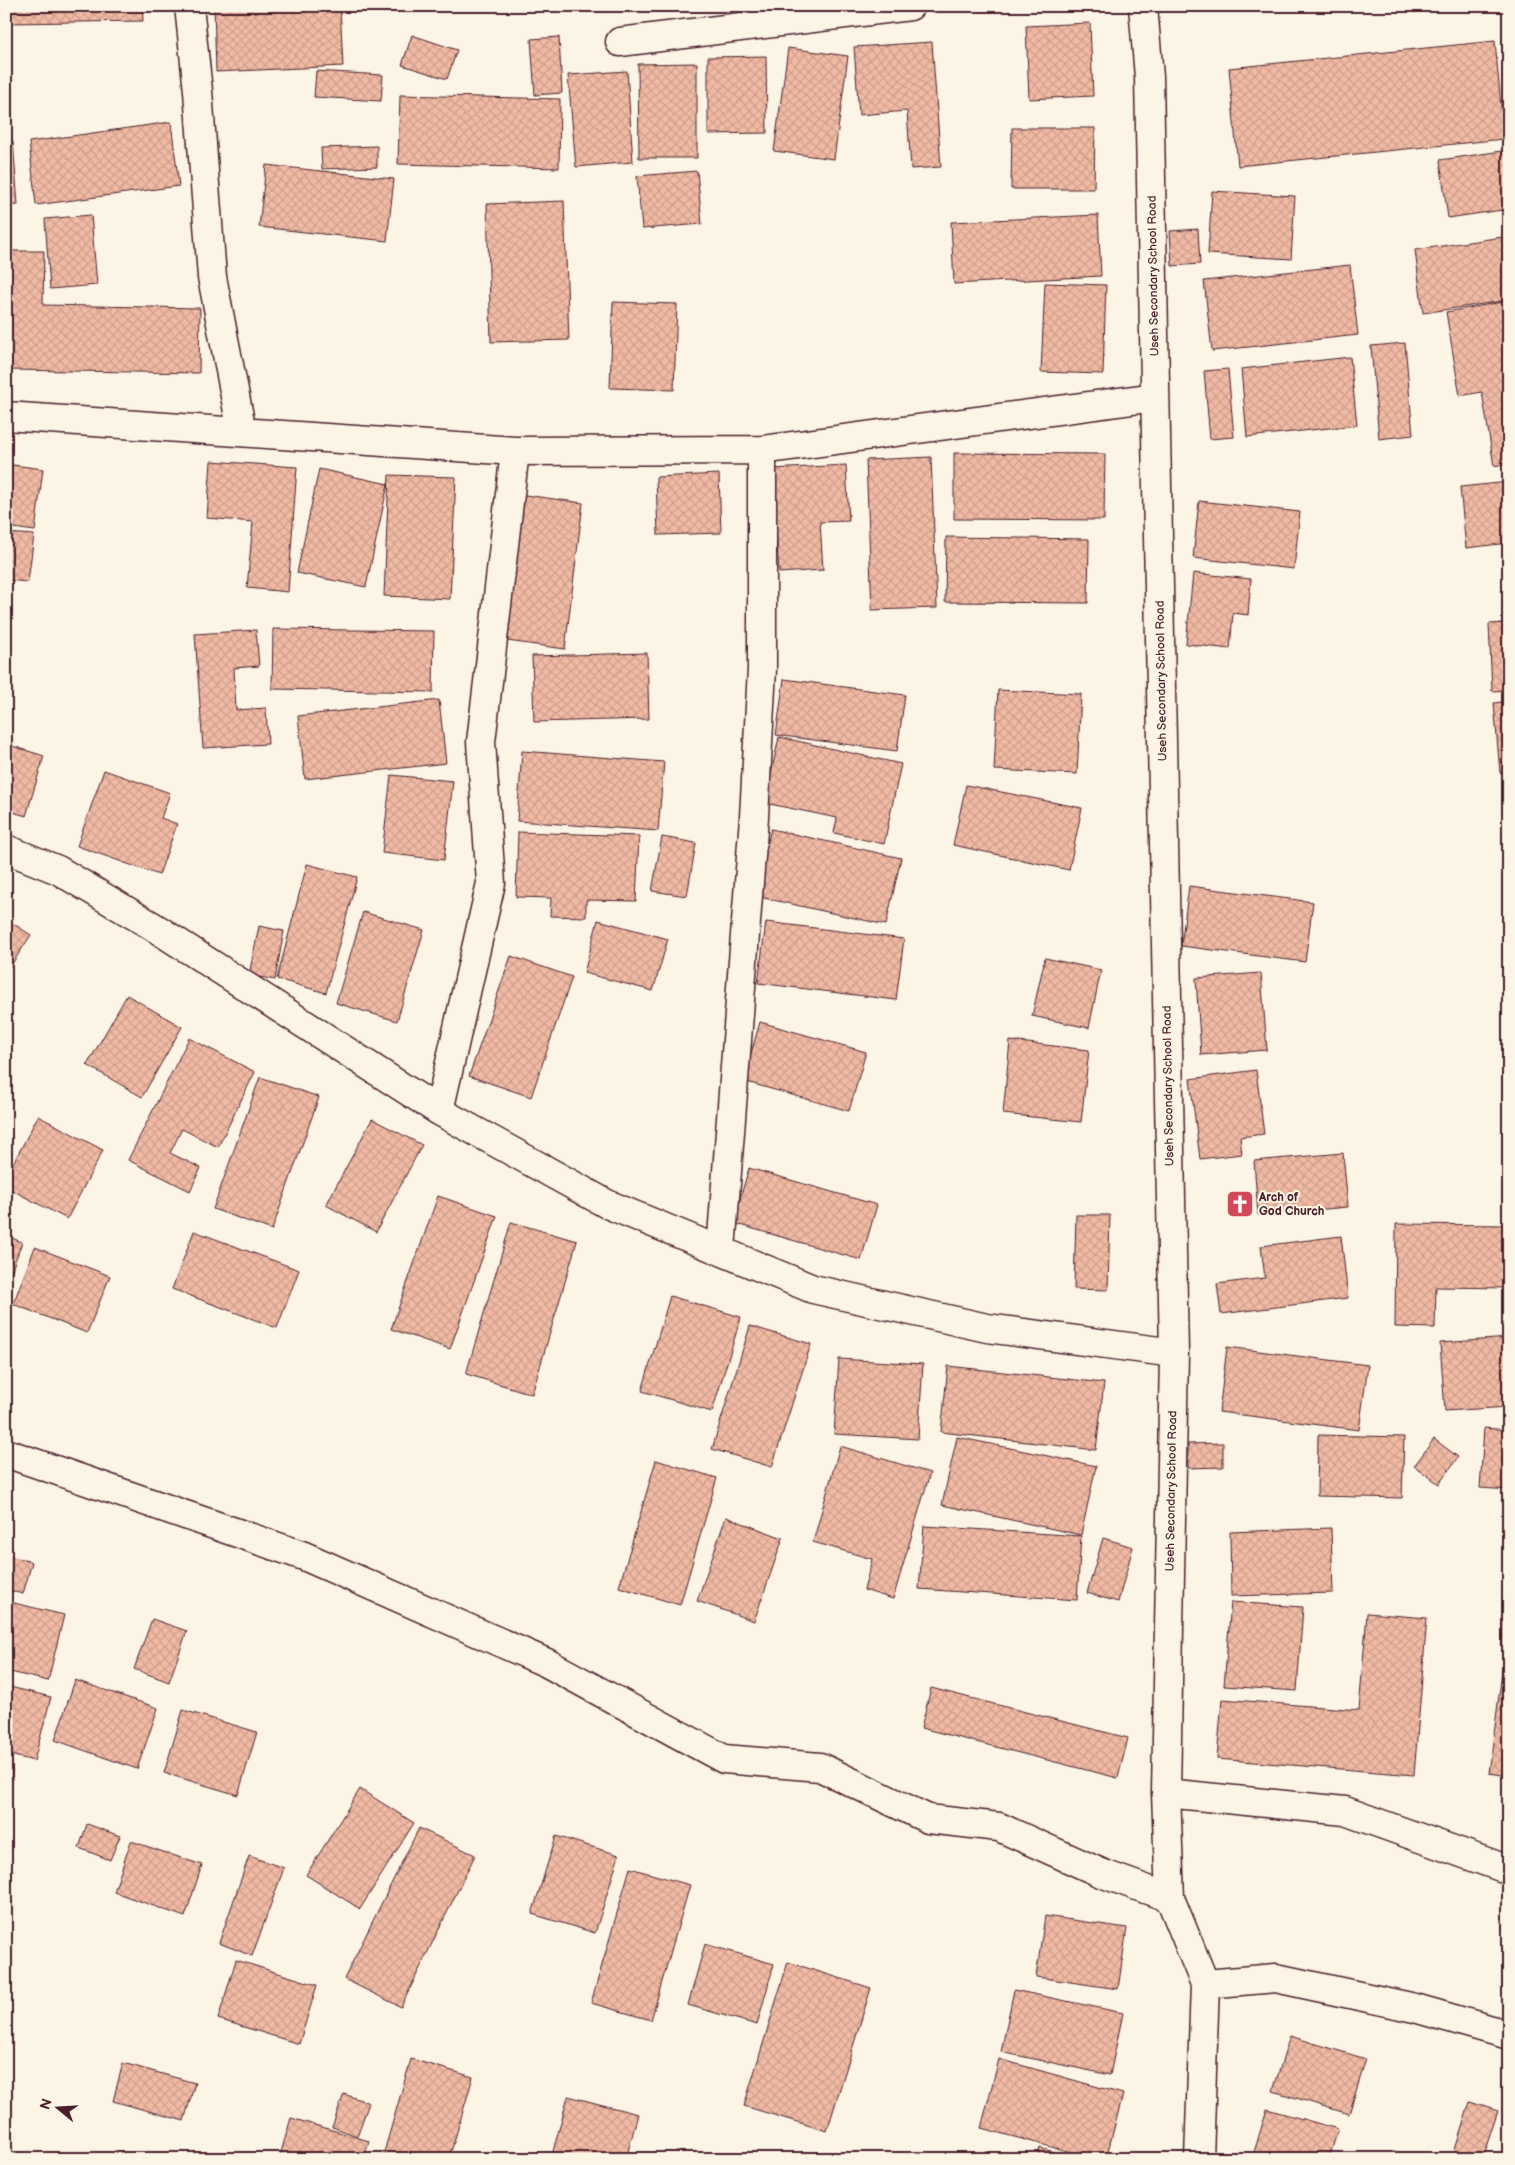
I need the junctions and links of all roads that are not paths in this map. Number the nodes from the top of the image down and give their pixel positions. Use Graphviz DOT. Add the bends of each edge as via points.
graph roads {
  1 [pos="189,6"];
  2 [pos="910,6"];
  3 [pos="1143,6"];
  4 [pos="620,42"];
  5 [pos="1155,397"];
  6 [pos="6,416"];
  7 [pos="242,432"];
  8 [pos="762,450"];
  9 [pos="515,451"];
  10 [pos="6,849"];
  11 [pos="439,1111"];
  12 [pos="721,1250"];
  13 [pos="1174,1353"];
  14 [pos="6,1453"];
  15 [pos="1166,1793"];
  16 [pos="1509,1870"];
  17 [pos="1170,1898"];
  18 [pos="1205,1984"];
  19 [pos="1509,2035"];
  20 [pos="1200,2159"];
  1 -- 7 [label="street" via="212,277"];
  2 -- 4 [label="street"];
  3 -- 5 [label="street, Useh Secondary School Road" via="1149,77"];
  5 -- 8 [label="street"];
  5 -- 13 [label="street, Useh Secondary School Road"];
  6 -- 7 [label="street"];
  7 -- 9 [label="street"];
  8 -- 9 [label="street"];
  8 -- 12 [label="street" via="762,679"];
  9 -- 11 [label="street" via="481,742 491,883"];
  10 -- 11 [label="street" via="58,870 154,927"];
  11 -- 12 [label="street" via="607,1204"];
  12 -- 13 [label="street" via="822,1291 987,1328"];
  13 -- 15 [label="street, Useh Secondary School Road"];
  14 -- 17 [label="street" via="304,1556 547,1663 724,1759 820,1766 928,1819 999,1827 1101,1873"];
  15 -- 16 [label="street" via="1345,1811"];
  15 -- 17 [label="street, Useh Secondary School Road"];
  17 -- 18 [label="street, Useh Secondary School Road"];
  18 -- 19 [label="street" via="1276,1978 1415,2008"];
  18 -- 20 [label="street, Useh Secondary School Road"];
}
